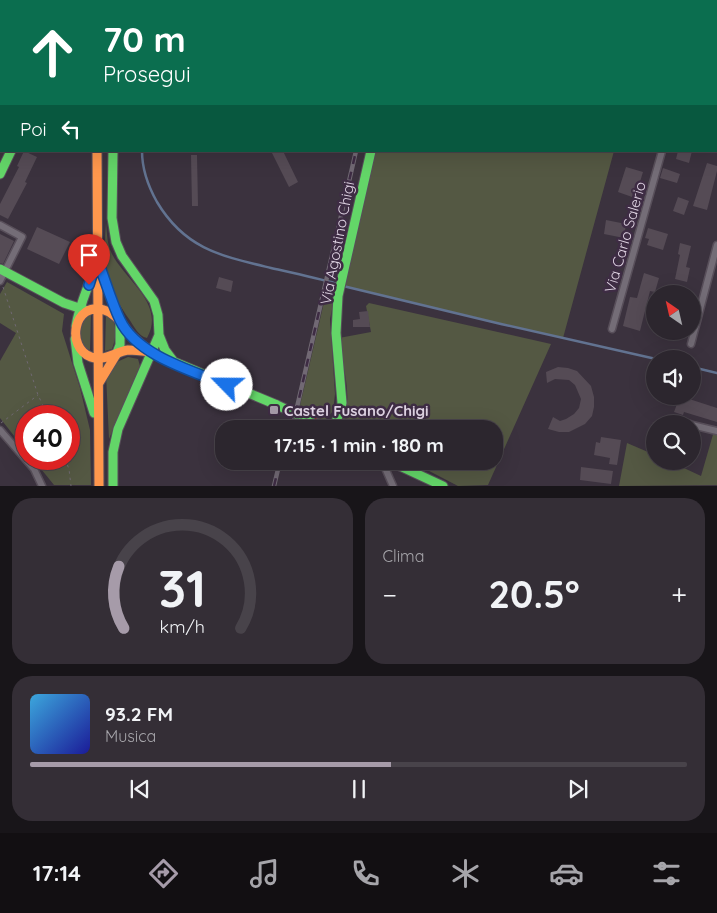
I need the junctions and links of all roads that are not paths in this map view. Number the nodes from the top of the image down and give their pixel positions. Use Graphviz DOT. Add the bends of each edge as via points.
graph roads {
  1 [pos="11,152"];
  2 [pos="97,152"];
  3 [pos="113,152"];
  4 [pos="371,152"];
  5 [pos="662,152"];
  6 [pos="0,174"];
  7 [pos="0,225"];
  8 [pos="717,245"];
  9 [pos="97,259"];
  10 [pos="1,275"];
  11 [pos="64,303"];
  12 [pos="88,309"];
  13 [pos="120,320"];
  14 [pos="76,326"];
  15 [pos="612,329"];
  16 [pos="159,335"];
  17 [pos="75,339"];
  18 [pos="691,344"];
  19 [pos="151,352"];
  20 [pos="116,355"];
  21 [pos="97,358"];
  22 [pos="176,364"];
  23 [pos="98,384"];
  24 [pos="310,420"];
  25 [pos="337,420"];
  26 [pos="97,421"];
  27 [pos="701,427"];
  28 [pos="0,430"];
  29 [pos="717,432"];
  30 [pos="386,470"];
  31 [pos="408,470"];
  32 [pos="42,486"];
  33 [pos="99,486"];
  34 [pos="113,486"];
  35 [pos="393,486"];
  36 [pos="443,486"];
  1 -- 6 [label="main road"];
  2 -- 9 [label="main road"];
  3 -- 16 [label="main road" via="112,218 116,242 122,256 154,301"];
  4 -- 25 [label="main road, Via Agostino Chigi" via="338,296 336,333 342,402"];
  5 -- 15 [label="street, Via Carlo Salerio"];
  7 -- 10 [label="street" via="22,237"];
  8 -- 18 [label="street"];
  9 -- 12 [label="main road"];
  9 -- 12 [label="main road" via="87,292"];
  9 -- 13 [label="main road"];
  10 -- 11 [label="main road"];
  11 -- 12 [label="main road"];
  11 -- 14 [label="main road"];
  12 -- 13 [label="main road" via="110,312"];
  12 -- 14 [label="main road"];
  12 -- 21 [label="main road"];
  13 -- 19 [label="main road"];
  13 -- 20 [label="main road" via="120,345"];
  14 -- 17 [label="main road"];
  16 -- 19 [label="main road"];
  16 -- 22 [label="main road"];
  17 -- 21 [label="main road" via="83,352"];
  17 -- 26 [label="main road" via="80,369"];
  19 -- 20 [label="main road" via="130,350"];
  19 -- 22 [label="main road"];
  19 -- 34 [label="main road" via="118,429 113,452"];
  20 -- 21 [label="main road"];
  20 -- 23 [label="main road"];
  21 -- 23 [label="main road"];
  22 -- 24 [label="main road, bridge"];
  23 -- 26 [label="main road"];
  26 -- 33 [label="main road"];
  27 -- 29 [label="street"];
  28 -- 32 [label="street" via="34,469"];
  30 -- 35 [label="street"];
  31 -- 36 [label="main road"];
}
